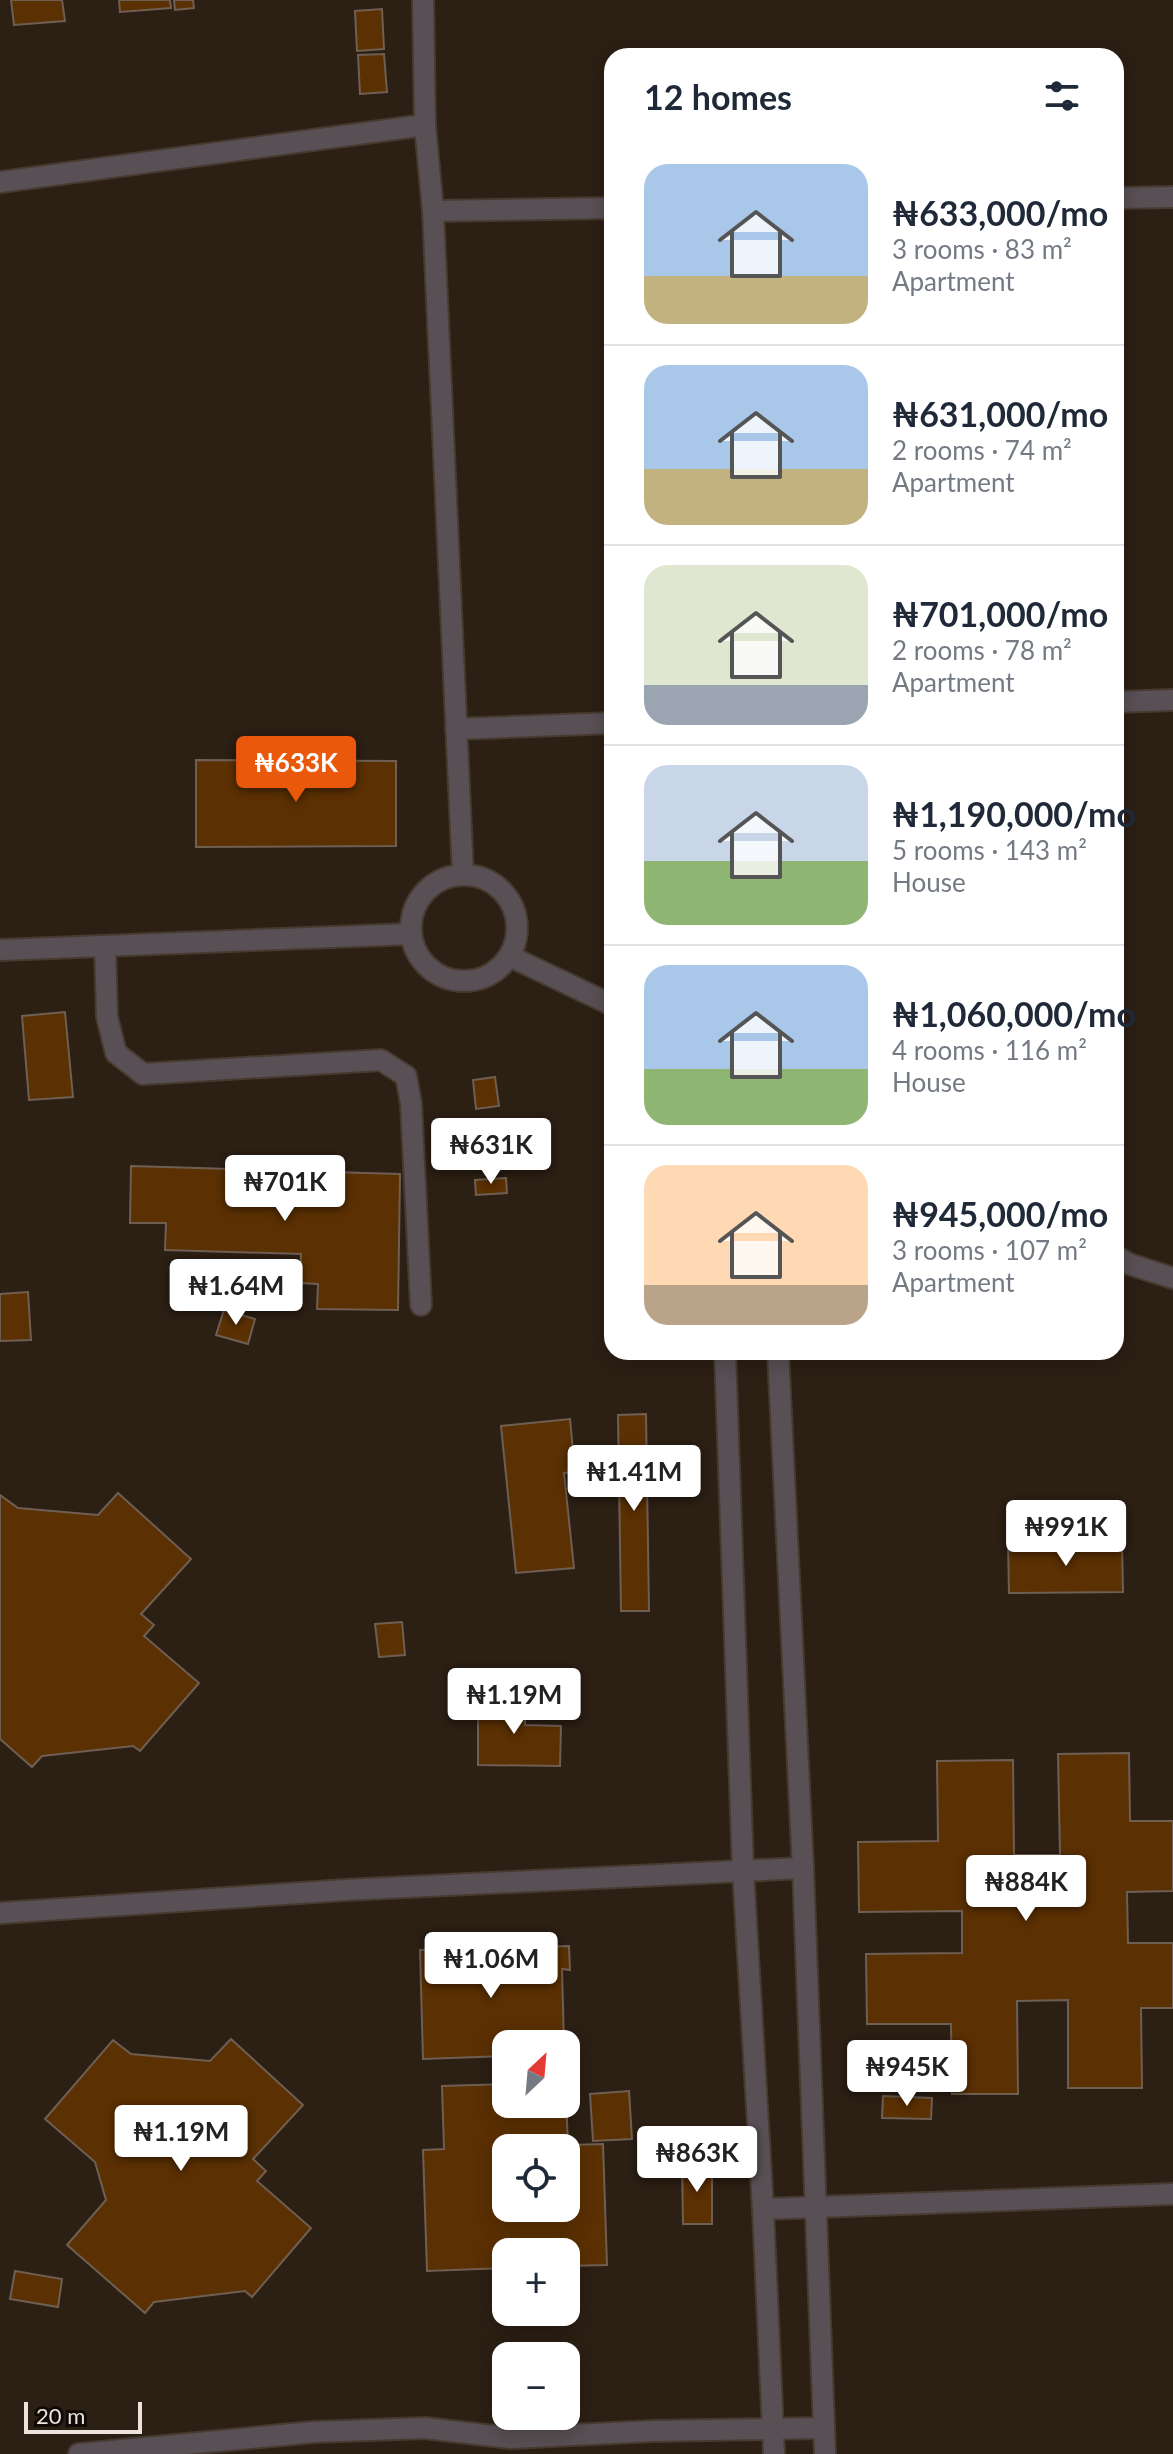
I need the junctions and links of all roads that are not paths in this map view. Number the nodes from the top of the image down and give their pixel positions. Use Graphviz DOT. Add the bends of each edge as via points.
graph roads {
  1 [pos="423,0"];
  2 [pos="425,125"];
  3 [pos="0,182"];
  4 [pos="1173,197"];
  5 [pos="1124,198"];
  6 [pos="604,208"];
  7 [pos="433,211"];
  8 [pos="1173,700"];
  9 [pos="1124,702"];
  10 [pos="604,723"];
  11 [pos="456,729"];
  12 [pos="463,875"];
  13 [pos="411,934"];
  14 [pos="105,946"];
  15 [pos="0,950"];
  16 [pos="509,956"];
  17 [pos="604,1001"];
  18 [pos="1124,1261"];
  19 [pos="1173,1278"];
  20 [pos="421,1305"];
  21 [pos="725,1360"];
  22 [pos="778,1360"];
  23 [pos="803,1868"];
  24 [pos="743,1870"];
  25 [pos="0,1913"];
  26 [pos="1173,2194"];
  27 [pos="815,2208"];
  28 [pos="763,2209"];
  29 [pos="773,2428"];
  30 [pos="824,2428"];
  31 [pos="79,2454"];
  32 [pos="774,2454"];
  33 [pos="825,2454"];
  1 -- 2 [label="lane"];
  2 -- 3 [label="lane"];
  2 -- 7 [label="lane"];
  4 -- 5 [label="lane"];
  6 -- 7 [label="lane"];
  7 -- 11 [label="lane"];
  8 -- 9 [label="lane"];
  10 -- 11 [label="lane"];
  11 -- 12 [label="lane"];
  12 -- 13 [label="lane" via="445,878 418,900"];
  12 -- 16 [label="lane" via="494,884 514,909 517,925"];
  13 -- 14 [label="lane"];
  13 -- 16 [label="lane" via="424,964 453,980 484,977"];
  14 -- 15 [label="lane"];
  14 -- 20 [label="lane" via="107,1017 116,1053 143,1074 381,1060 406,1076"];
  16 -- 17 [label="lane"];
  18 -- 19 [label="lane"];
  21 -- 24 [label="lane"];
  22 -- 23 [label="lane"];
  23 -- 24 [label="lane"];
  23 -- 27 [label="lane"];
  24 -- 25 [label="lane"];
  24 -- 28 [label="lane"];
  26 -- 27 [label="lane"];
  27 -- 28 [label="lane"];
  27 -- 30 [label="lane"];
  28 -- 29 [label="lane"];
  29 -- 30 [label="lane"];
  29 -- 31 [label="lane" via="511,2438 425,2428 314,2432"];
  29 -- 32 [label="lane"];
  30 -- 33 [label="lane"];
}
